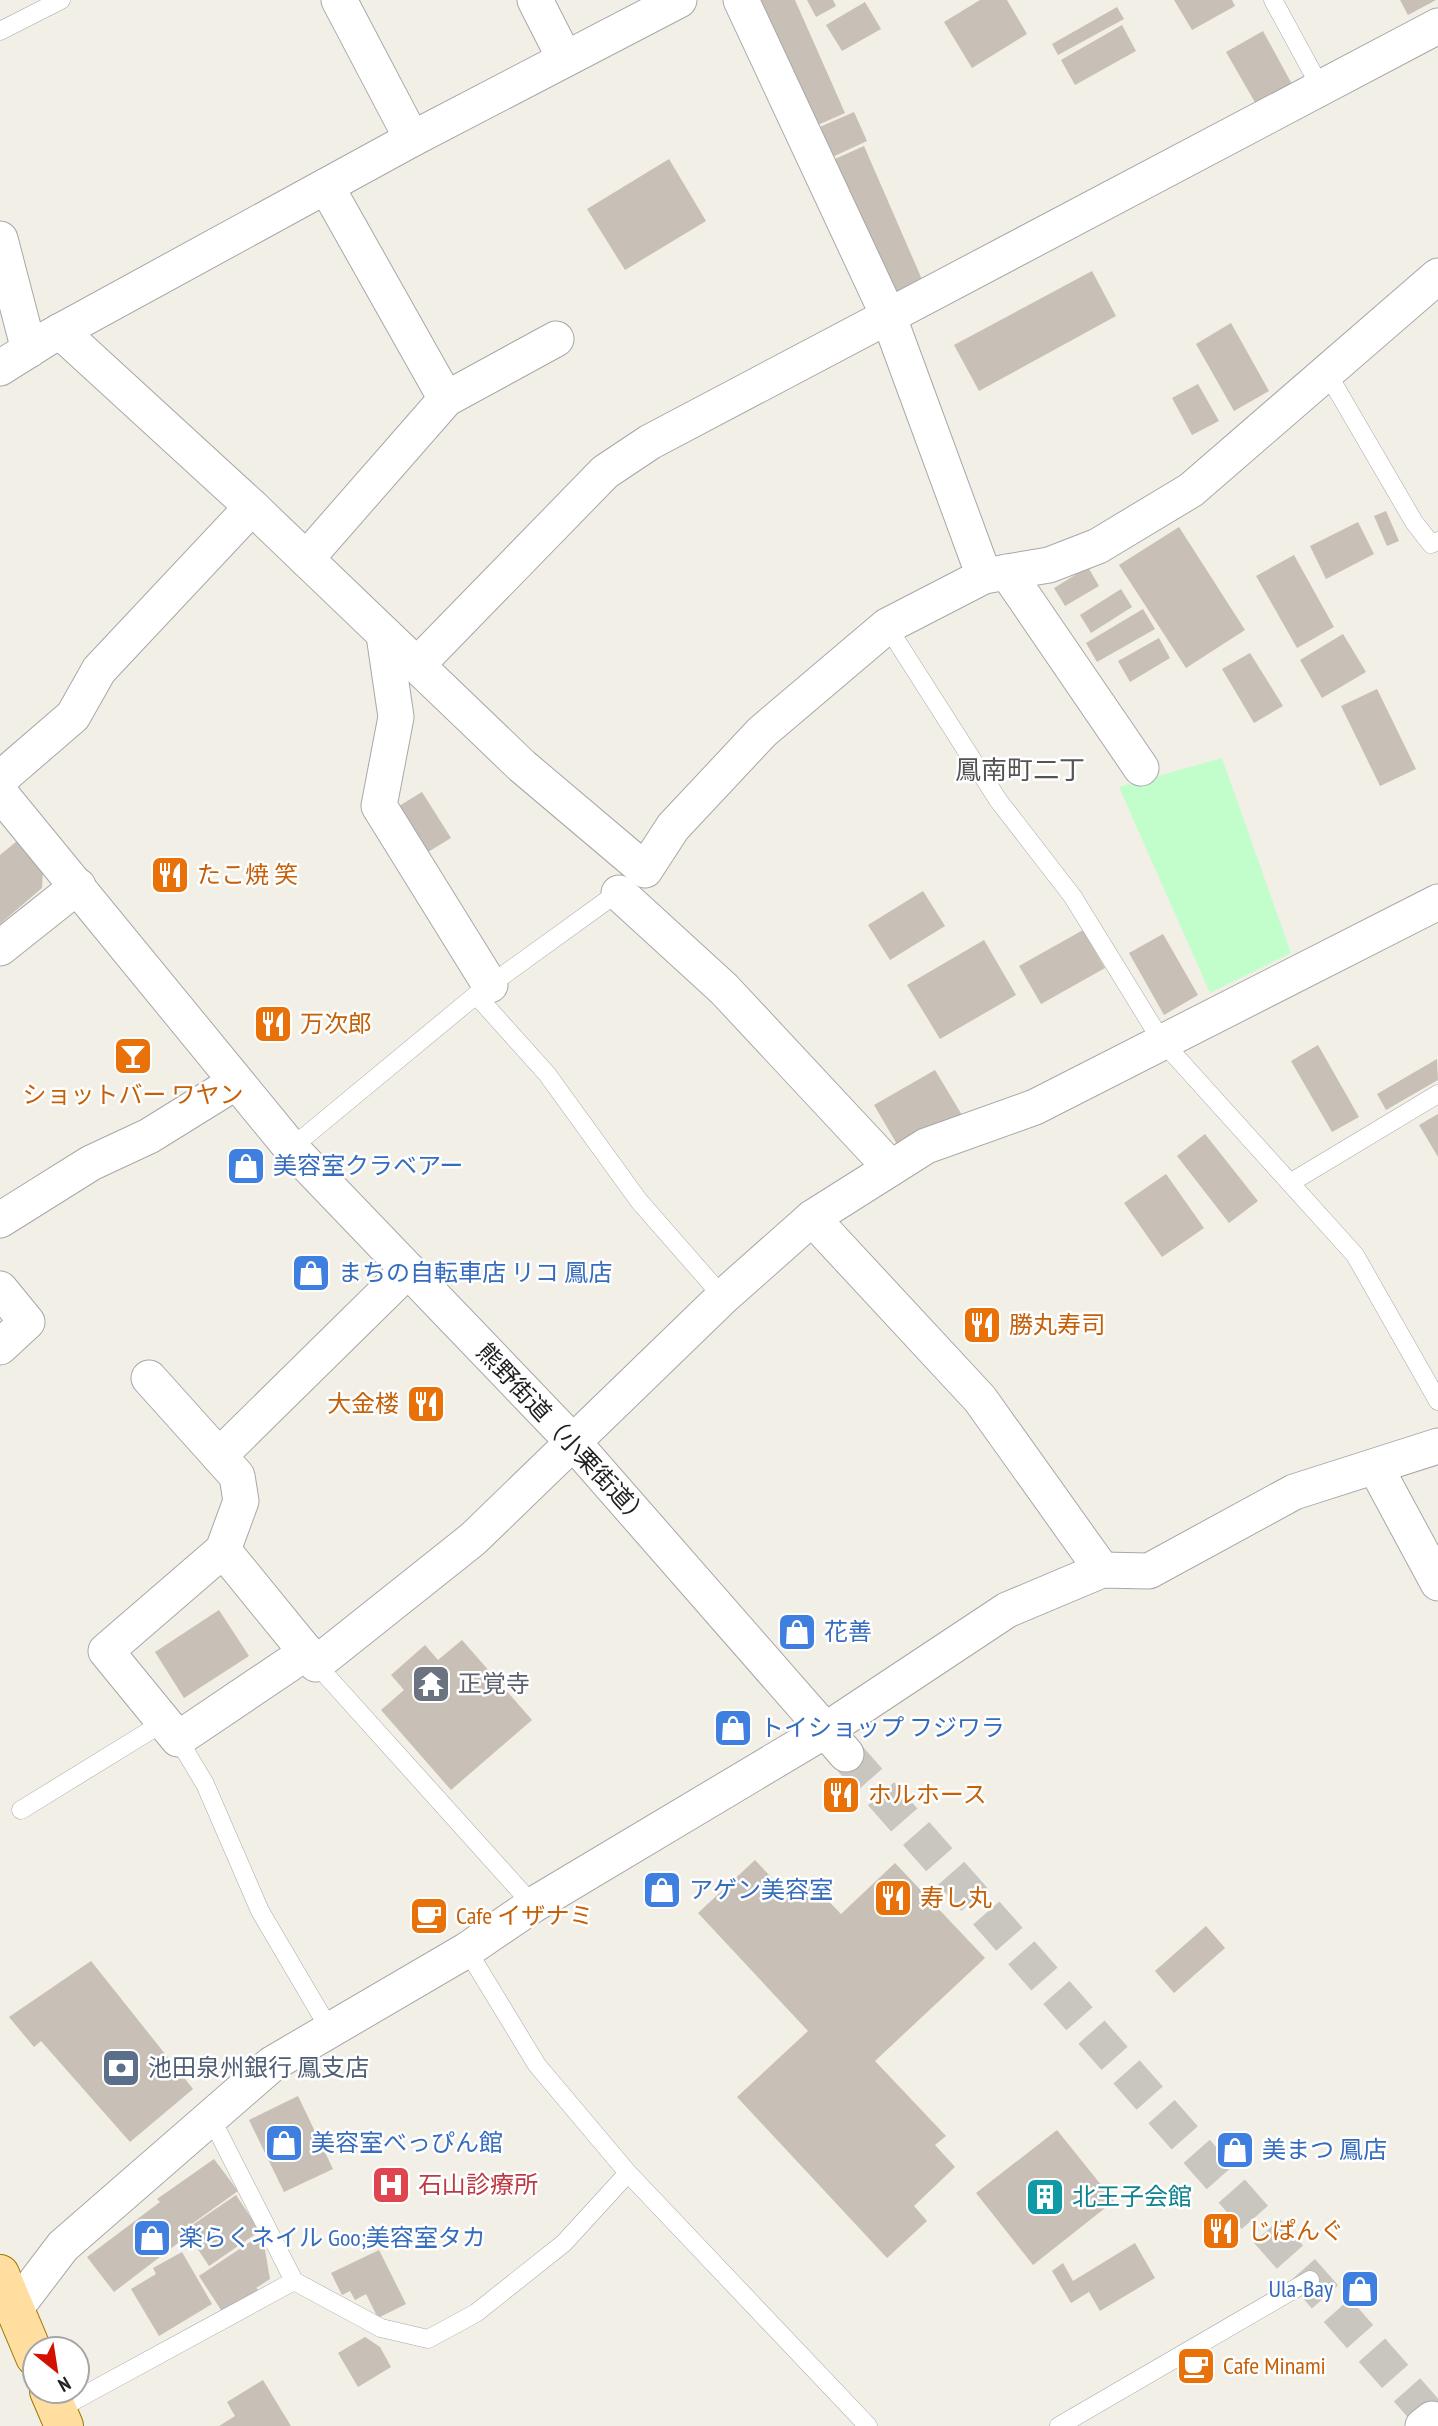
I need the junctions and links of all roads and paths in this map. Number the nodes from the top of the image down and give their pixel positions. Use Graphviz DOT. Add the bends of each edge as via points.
graph roads {
  1 [pos="61,0"];
  2 [pos="339,0"];
  3 [pos="535,0"];
  4 [pos="679,0"];
  5 [pos="741,0"];
  6 [pos="1273,0"];
  7 [pos="1438,26"];
  8 [pos="0,31"];
  9 [pos="565,60"];
  10 [pos="1322,90"];
  11 [pos="412,139"];
  12 [pos="326,186"];
  13 [pos="0,239"];
  14 [pos="1438,276"];
  15 [pos="888,315"];
  16 [pos="556,339"];
  17 [pos="45,340"];
  18 [pos="0,368"];
  19 [pos="1326,372"];
  20 [pos="446,399"];
  21 [pos="252,507"];
  22 [pos="1438,541"];
  23 [pos="306,559"];
  24 [pos="995,574"];
  25 [pos="887,626"];
  26 [pos="384,635"];
  27 [pos="417,665"];
  28 [pos="1141,768"];
  29 [pos="0,779"];
  30 [pos="0,793"];
  31 [pos="645,870"];
  32 [pos="78,886"];
  33 [pos="619,892"];
  34 [pos="1438,902"];
  35 [pos="0,948"];
  36 [pos="483,990"];
  37 [pos="1161,1041"];
  38 [pos="236,1082"];
  39 [pos="1438,1094"];
  40 [pos="291,1148"];
  41 [pos="891,1168"];
  42 [pos="1290,1183"];
  43 [pos="812,1218"];
  44 [pos="0,1220"];
  45 [pos="408,1270"];
  46 [pos="0,1289"];
  47 [pos="723,1297"];
  48 [pos="0,1347"];
  49 [pos="149,1378"];
  50 [pos="1438,1401"];
  51 [pos="573,1442"];
  52 [pos="1438,1447"];
  53 [pos="219,1456"];
  54 [pos="1376,1468"];
  55 [pos="223,1550"];
  56 [pos="1102,1570"];
  57 [pos="1438,1583"];
  58 [pos="312,1658"];
  59 [pos="171,1731"];
  60 [pos="836,1742"];
  61 [pos="21,1810"];
  62 [pos="533,1905"];
  63 [pos="467,1950"];
  64 [pos="330,2030"];
  65 [pos="210,2116"];
  66 [pos="628,2173"];
  67 [pos="0,2274"];
  68 [pos="1310,2280"];
  69 [pos="294,2281"];
  70 [pos="15,2309"];
  71 [pos="26,2335"];
  72 [pos="57,2409"];
  73 [pos="867,2426"];
  74 [pos="1059,2426"];
  1 -- 8 [label="lane"];
  2 -- 11 [label="street"];
  3 -- 9 [label="street"];
  4 -- 9 [label="street"];
  5 -- 15 [label="street"];
  6 -- 10 [label="lane"];
  7 -- 10 [label="street"];
  9 -- 11 [label="street"];
  10 -- 15 [label="street"];
  11 -- 12 [label="street"];
  12 -- 17 [label="street"];
  12 -- 20 [label="street"];
  13 -- 17 [label="street"];
  14 -- 19 [label="street"];
  15 -- 24 [label="street"];
  15 -- 27 [label="street" via="650,442 605,472"];
  16 -- 20 [label="street"];
  17 -- 18 [label="street"];
  17 -- 21 [label="street"];
  19 -- 22 [label="lane" via="1414,522 1431,544"];
  19 -- 24 [label="street" via="1191,490 1098,546 1049,565"];
  20 -- 23 [label="street"];
  21 -- 23 [label="street"];
  21 -- 29 [label="street" via="99,670 73,716"];
  23 -- 26 [label="street"];
  24 -- 25 [label="street"];
  24 -- 28 [label="street"];
  25 -- 31 [label="street" via="762,732 673,827"];
  25 -- 37 [label="lane" via="998,800 1073,897"];
  26 -- 27 [label="street"];
  26 -- 36 [label="street" via="396,717 379,806"];
  27 -- 31 [label="street" via="522,766"];
  30 -- 32 [label="street, 熊野街道（小栗街道）"];
  31 -- 33 [label="lane"];
  32 -- 35 [label="street"];
  32 -- 38 [label="street, 熊野街道（小栗街道）"];
  33 -- 36 [label="lane"];
  33 -- 41 [label="street" via="724,989"];
  34 -- 37 [label="street"];
  36 -- 40 [label="lane"];
  36 -- 47 [label="lane" via="639,1201"];
  37 -- 41 [label="street" via="1035,1107 926,1146"];
  37 -- 42 [label="lane"];
  38 -- 40 [label="street, 熊野街道（小栗街道）"];
  38 -- 44 [label="street" via="149,1136 90,1163"];
  39 -- 42 [label="lane"];
  40 -- 45 [label="street, 熊野街道（小栗街道）"];
  41 -- 43 [label="street"];
  42 -- 50 [label="lane" via="1355,1255"];
  43 -- 47 [label="street"];
  43 -- 56 [label="street" via="980,1399"];
  45 -- 51 [label="street, 熊野街道（小栗街道）"];
  45 -- 53 [label="street"];
  46 -- 48 [label="street" via="27,1322"];
  47 -- 51 [label="street"];
  49 -- 53 [label="street"];
  51 -- 58 [label="street" via="473,1539"];
  51 -- 60 [label="street, 熊野街道（小栗街道）"];
  52 -- 54 [label="street"];
  53 -- 55 [label="street" via="237,1476 241,1501"];
  54 -- 56 [label="street" via="1294,1492 1149,1570"];
  54 -- 57 [label="street"];
  55 -- 58 [label="street"];
  55 -- 59 [label="street" via="106,1651"];
  56 -- 60 [label="street" via="1007,1611"];
  58 -- 59 [label="street"];
  58 -- 62 [label="lane"];
  59 -- 61 [label="lane"];
  59 -- 64 [label="lane" via="205,1784 260,1910"];
  60 -- 62 [label="street"];
  62 -- 63 [label="street"];
  63 -- 64 [label="street"];
  63 -- 66 [label="lane" via="537,2065"];
  64 -- 65 [label="street" via="272,2064"];
  65 -- 69 [label="lane"];
  65 -- 70 [label="street" via="63,2246"];
  66 -- 69 [label="lane" via="564,2242 476,2312 428,2339 381,2328"];
  66 -- 73 [label="lane"];
  67 -- 70 [label="main road"];
  68 -- 74 [label="lane"];
  69 -- 72 [label="lane"];
  70 -- 71 [label="main road"];
}
